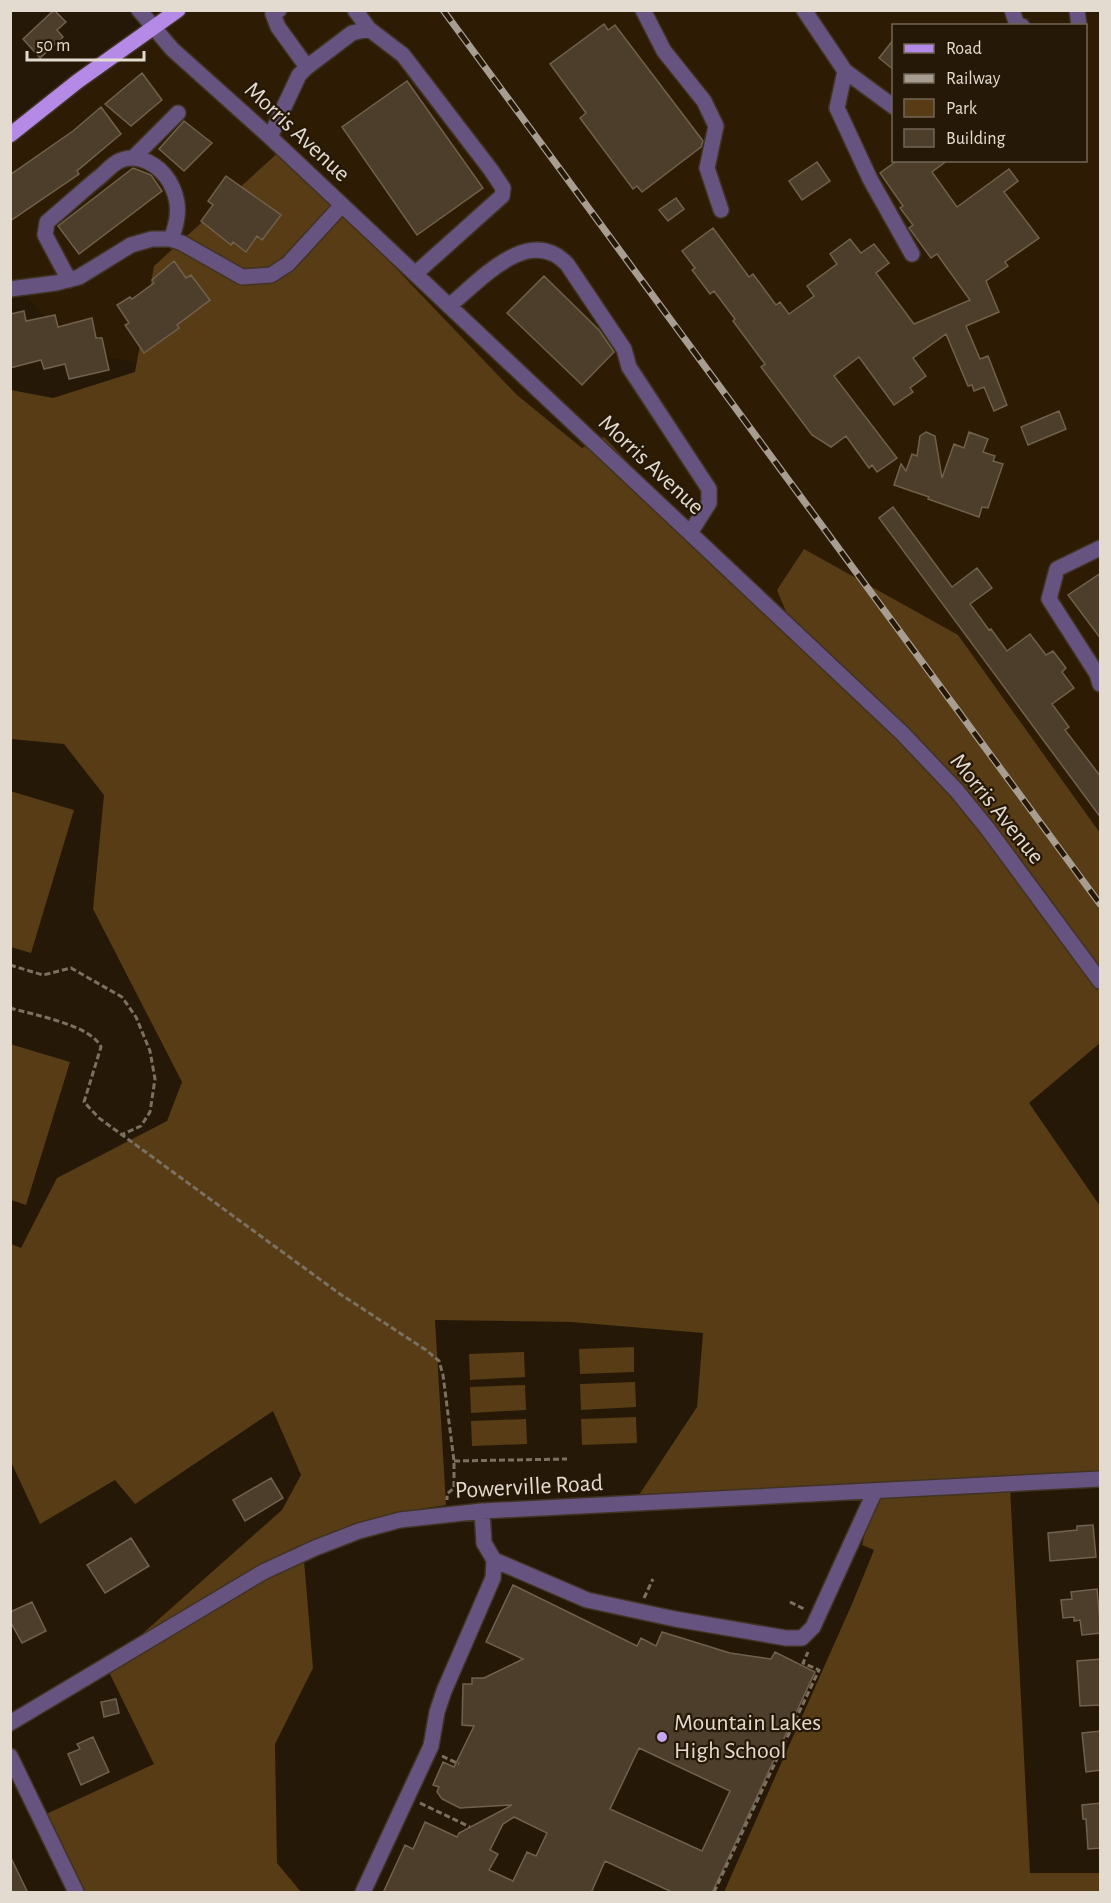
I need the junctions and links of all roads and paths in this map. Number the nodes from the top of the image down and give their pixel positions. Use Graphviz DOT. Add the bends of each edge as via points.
graph roads {
  1 [pos="139,10"];
  2 [pos="178,10"];
  3 [pos="279,10"];
  4 [pos="355,10"];
  5 [pos="643,10"];
  6 [pos="804,10"];
  7 [pos="153,27"];
  8 [pos="369,29"];
  9 [pos="307,67"];
  10 [pos="845,71"];
  11 [pos="892,106"];
  12 [pos="178,113"];
  13 [pos="10,135"];
  14 [pos="270,137"];
  15 [pos="134,157"];
  16 [pos="342,205"];
  17 [pos="721,210"];
  18 [pos="171,239"];
  19 [pos="912,254"];
  20 [pos="415,274"];
  21 [pos="69,280"];
  22 [pos="10,289"];
  23 [pos="449,306"];
  24 [pos="690,533"];
  25 [pos="1101,548"];
  26 [pos="1101,684"];
  27 [pos="10,965"];
  28 [pos="1101,981"];
  29 [pos="10,1008"];
  30 [pos="123,1134"];
  31 [pos="567,1459"];
  32 [pos="454,1461"];
  33 [pos="1101,1479"];
  34 [pos="875,1491"];
  35 [pos="448,1505"];
  36 [pos="482,1511"];
  37 [pos="494,1560"];
  38 [pos="653,1579"];
  39 [pos="790,1602"];
  40 [pos="641,1604"];
  41 [pos="811,1612"];
  42 [pos="812,1642"];
  43 [pos="10,1723"];
  44 [pos="441,1755"];
  45 [pos="10,1756"];
  46 [pos="459,1764"];
  47 [pos="419,1802"];
  48 [pos="470,1827"];
  49 [pos="363,1891"];
  50 [pos="76,1893"];
  51 [pos="714,1893"];
  1 -- 7 [label="street, Morris Avenue"];
  2 -- 7 [label="main road"];
  3 -- 9 [label="street" via="273,14 278,27"];
  4 -- 8 [label="street"];
  5 -- 17 [label="street" via="664,51 704,101 716,126 707,168"];
  6 -- 10 [label="street"];
  7 -- 13 [label="main road"];
  7 -- 14 [label="street, Morris Avenue" via="172,49"];
  8 -- 9 [label="street" via="352,33"];
  8 -- 20 [label="street" via="403,55 503,188 502,196"];
  9 -- 14 [label="street" via="299,75"];
  10 -- 11 [label="street"];
  10 -- 19 [label="street" via="837,108 870,179"];
  12 -- 15 [label="street"];
  14 -- 16 [label="street, Morris Avenue"];
  15 -- 18 [label="street" via="163,170 174,189 179,211"];
  15 -- 21 [label="street" via="118,162 47,222 45,236"];
  16 -- 18 [label="street" via="288,264 271,275 249,278 234,274"];
  16 -- 20 [label="street, Morris Avenue"];
  18 -- 21 [label="street" via="140,241"];
  20 -- 23 [label="street, Morris Avenue"];
  21 -- 22 [label="street"];
  23 -- 24 [label="street, Morris Avenue"];
  23 -- 24 [label="street" via="511,256 527,250 558,255 624,349 629,367 709,489 709,503"];
  24 -- 28 [label="street, Morris Avenue" via="902,733 957,791"];
  25 -- 26 [label="street" via="1057,568 1049,599"];
  27 -- 30 [label="path" via="43,975 71,968 122,997 136,1017 150,1051 155,1079 150,1112 141,1126"];
  29 -- 30 [label="path" via="84,1030 98,1041 101,1047 84,1102"];
  30 -- 32 [label="path" via="340,1294 439,1361"];
  31 -- 32 [label="path"];
  32 -- 35 [label="path" via="454,1488 447,1494"];
  33 -- 34 [label="street, Powerville Road"];
  34 -- 36 [label="street, Powerville Road"];
  34 -- 37 [label="street" via="813,1627 802,1638 675,1619 587,1600"];
  36 -- 37 [label="street" via="484,1544"];
  36 -- 43 [label="street, Powerville Road" via="400,1520 315,1548 263,1572"];
  37 -- 49 [label="street" via="493,1578 444,1691 431,1746"];
  38 -- 40 [label="path"];
  39 -- 41 [label="path"];
  42 -- 51 [label="path" via="803,1663 819,1670"];
  44 -- 46 [label="path"];
  45 -- 50 [label="street"];
  47 -- 48 [label="path"];
}
